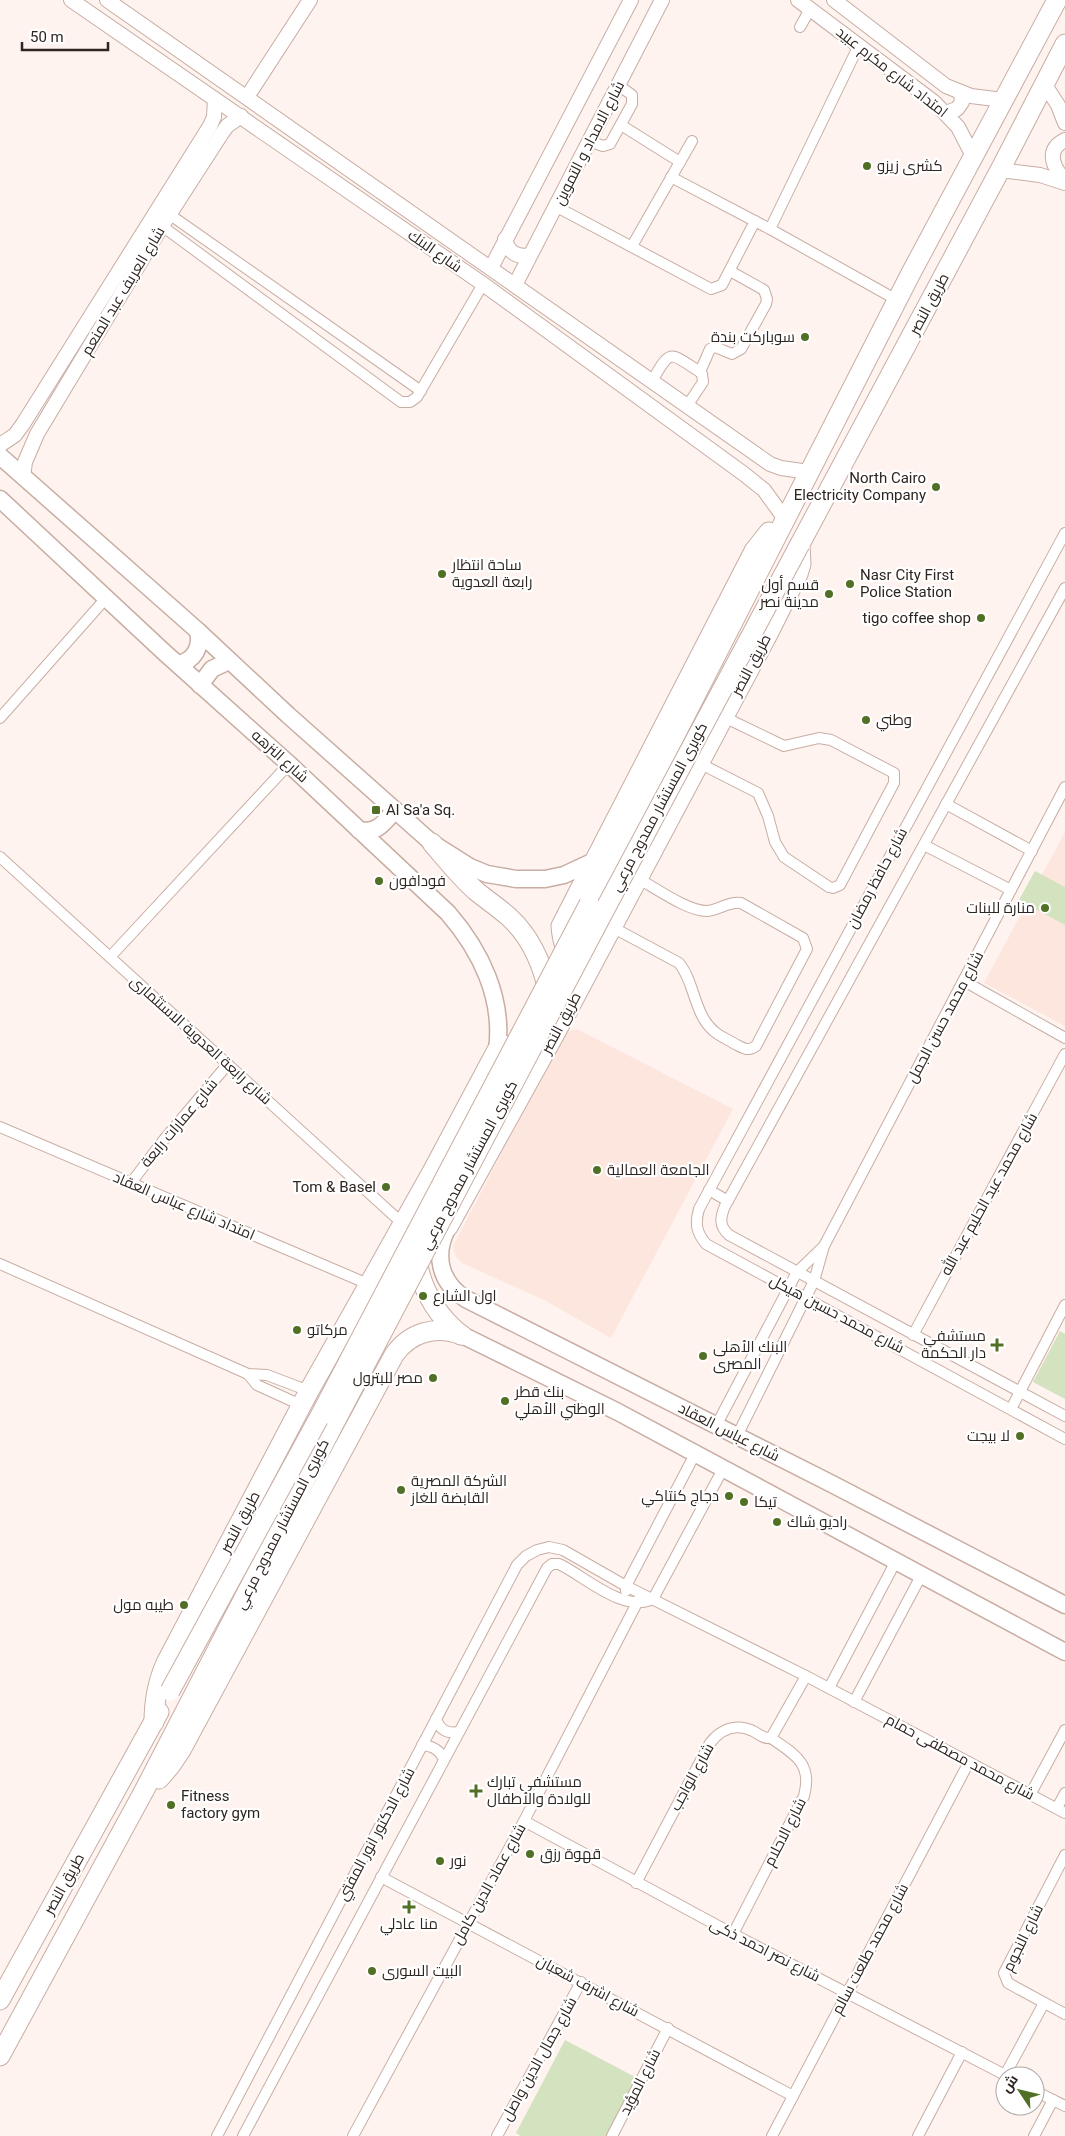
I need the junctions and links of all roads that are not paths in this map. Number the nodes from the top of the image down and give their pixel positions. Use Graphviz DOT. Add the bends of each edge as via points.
graph roads {
  1 [pos="71,0"];
  2 [pos="107,0"];
  3 [pos="310,0"];
  4 [pos="631,0"];
  5 [pos="662,0"];
  6 [pos="798,0"];
  7 [pos="834,0"];
  8 [pos="1058,0"];
  9 [pos="810,9"];
  10 [pos="800,27"];
  11 [pos="1065,44"];
  12 [pos="859,45"];
  13 [pos="618,85"];
  14 [pos="1045,85"];
  15 [pos="961,93"];
  16 [pos="248,97"];
  17 [pos="215,99"];
  18 [pos="1003,100"];
  19 [pos="945,113"];
  20 [pos="240,116"];
  21 [pos="1065,123"];
  22 [pos="621,125"];
  23 [pos="216,129"];
  24 [pos="1065,140"];
  25 [pos="589,141"];
  26 [pos="692,141"];
  27 [pos="973,156"];
  28 [pos="680,162"];
  29 [pos="1000,170"];
  30 [pos="671,177"];
  31 [pos="1065,181"];
  32 [pos="556,206"];
  33 [pos="166,220"];
  34 [pos="755,221"];
  35 [pos="770,229"];
  36 [pos="506,239"];
  37 [pos="632,246"];
  38 [pos="530,255"];
  39 [pos="491,268"];
  40 [pos="730,271"];
  41 [pos="482,284"];
  42 [pos="515,285"];
  43 [pos="897,300"];
  44 [pos="700,372"];
  45 [pos="652,381"];
  46 [pos="421,391"];
  47 [pos="687,406"];
  48 [pos="23,424"];
  49 [pos="37,434"];
  50 [pos="0,445"];
  51 [pos="757,455"];
  52 [pos="0,456"];
  53 [pos="810,472"];
  54 [pos="744,474"];
  55 [pos="23,477"];
  56 [pos="0,499"];
  57 [pos="784,521"];
  58 [pos="1065,534"];
  59 [pos="800,544"];
  60 [pos="1065,588"];
  61 [pos="107,597"];
  62 [pos="198,631"];
  63 [pos="229,661"];
  64 [pos="178,664"];
  65 [pos="200,685"];
  66 [pos="724,717"];
  67 [pos="0,718"];
  68 [pos="699,763"];
  69 [pos="289,764"];
  70 [pos="1065,787"];
  71 [pos="946,804"];
  72 [pos="395,810"];
  73 [pos="359,830"];
  74 [pos="432,843"];
  75 [pos="924,845"];
  76 [pos="1032,851"];
  77 [pos="0,857"];
  78 [pos="594,861"];
  79 [pos="637,878"];
  80 [pos="1012,890"];
  81 [pos="612,927"];
  82 [pos="598,951"];
  83 [pos="110,957"];
  84 [pos="964,981"];
  85 [pos="1065,1038"];
  86 [pos="497,1050"];
  87 [pos="1065,1054"];
  88 [pos="228,1064"];
  89 [pos="534,1071"];
  90 [pos="0,1127"];
  91 [pos="432,1172"];
  92 [pos="131,1183"];
  93 [pos="709,1190"];
  94 [pos="728,1201"];
  95 [pos="402,1222"];
  96 [pos="720,1222"];
  97 [pos="696,1225"];
  98 [pos="448,1228"];
  99 [pos="824,1246"];
  100 [pos="0,1264"];
  101 [pos="797,1272"];
  102 [pos="814,1282"];
  103 [pos="368,1284"];
  104 [pos="789,1288"];
  105 [pos="806,1297"];
  106 [pos="1065,1305"];
  107 [pos="1061,1324"];
  108 [pos="462,1335"];
  109 [pos="913,1335"];
  110 [pos="337,1340"];
  111 [pos="394,1355"];
  112 [pos="248,1374"];
  113 [pos="1020,1392"];
  114 [pos="305,1398"];
  115 [pos="1010,1409"];
  116 [pos="1065,1416"];
  117 [pos="716,1426"];
  118 [pos="737,1436"];
  119 [pos="1065,1438"];
  120 [pos="695,1454"];
  121 [pos="723,1469"];
  122 [pos="549,1548"];
  123 [pos="896,1561"];
  124 [pos="922,1574"];
  125 [pos="626,1586"];
  126 [pos="642,1594"];
  127 [pos="653,1599"];
  128 [pos="637,1604"];
  129 [pos="1065,1605"];
  130 [pos="1065,1652"];
  131 [pos="806,1676"];
  132 [pos="829,1688"];
  133 [pos="854,1702"];
  134 [pos="436,1719"];
  135 [pos="154,1722"];
  136 [pos="1065,1730"];
  137 [pos="459,1732"];
  138 [pos="771,1738"];
  139 [pos="422,1745"];
  140 [pos="444,1760"];
  141 [pos="968,1762"];
  142 [pos="145,1789"];
  143 [pos="1065,1793"];
  144 [pos="1030,1794"];
  145 [pos="1061,1811"];
  146 [pos="524,1821"];
  147 [pos="1065,1855"];
  148 [pos="381,1877"];
  149 [pos="636,1882"];
  150 [pos="468,1923"];
  151 [pos="733,1934"];
  152 [pos="581,1982"];
  153 [pos="848,1992"];
  154 [pos="0,2000"];
  155 [pos="1044,2003"];
  156 [pos="1065,2014"];
  157 [pos="668,2028"];
  158 [pos="962,2052"];
  159 [pos="0,2056"];
  160 [pos="1011,2066"];
  161 [pos="995,2069"];
  162 [pos="793,2096"];
  163 [pos="1045,2096"];
  164 [pos="1053,2100"];
  165 [pos="1065,2106"];
  166 [pos="217,2136"];
  167 [pos="243,2136"];
  168 [pos="352,2136"];
  169 [pos="497,2136"];
  170 [pos="612,2136"];
  171 [pos="772,2136"];
  172 [pos="918,2136"];
  173 [pos="1034,2136"];
  1 -- 17 [label="street, شارع البنك"];
  2 -- 16 [label="street, شارع البنك"];
  3 -- 16 [label="street"];
  4 -- 36 [label="street, شارع الامداد و التموين"];
  5 -- 13 [label="street, شارع الامداد و التموين"];
  6 -- 9 [label="street, امتداد شارع مكرم عبيد"];
  7 -- 15 [label="street, امتداد شارع مكرم عبيد" via="946,86"];
  8 -- 18 [label="highway, طريق النصر"];
  9 -- 10 [label="street"];
  9 -- 12 [label="street, امتداد شارع مكرم عبيد"];
  11 -- 14 [label="highway, طريق النصر"];
  12 -- 19 [label="street, امتداد شارع مكرم عبيد"];
  12 -- 35 [label="street"];
  13 -- 22 [label="street" via="632,98"];
  13 -- 25 [label="street, شارع الامداد و التموين"];
  14 -- 21 [label="street"];
  14 -- 29 [label="highway, طريق النصر"];
  15 -- 18 [label="street, امتداد شارع مكرم عبيد"];
  15 -- 19 [label="street" via="962,102 957,109"];
  16 -- 39 [label="street, شارع البنك"];
  17 -- 20 [label="street, شارع البنك"];
  17 -- 23 [label="street, شارع العريف عبد المنعم"];
  18 -- 27 [label="highway, طريق النصر"];
  19 -- 27 [label="street, امتداد شارع مكرم عبيد" via="963,135"];
  20 -- 23 [label="street, شارع العريف عبد المنعم" via="227,126"];
  20 -- 41 [label="street, شارع البنك"];
  22 -- 25 [label="street" via="608,145"];
  22 -- 28 [label="street"];
  23 -- 33 [label="street, شارع العريف عبد المنعم"];
  23 -- 48 [label="street, شارع العريف عبد المنعم"];
  24 -- 31 [label="street" via="1054,149 1052,158 1054,167"];
  25 -- 32 [label="street, شارع الامداد و التموين"];
  26 -- 28 [label="street"];
  27 -- 43 [label="highway, طريق النصر"];
  28 -- 30 [label="street"];
  29 -- 31 [label="street"];
  29 -- 59 [label="highway, طريق النصر"];
  30 -- 34 [label="street"];
  30 -- 37 [label="street"];
  32 -- 37 [label="street"];
  32 -- 38 [label="street, شارع الامداد و التموين"];
  33 -- 46 [label="street"];
  33 -- 46 [label="street" via="393,398 410,402"];
  33 -- 49 [label="street, شارع العريف عبد المنعم"];
  34 -- 35 [label="street"];
  34 -- 40 [label="street"];
  35 -- 43 [label="street"];
  36 -- 38 [label="street" via="512,252 520,256"];
  36 -- 39 [label="street, شارع الامداد و التموين"];
  37 -- 40 [label="street" via="707,288 719,288"];
  38 -- 42 [label="street, شارع الامداد و التموين"];
  39 -- 42 [label="street, شارع البنك"];
  40 -- 44 [label="street" via="764,290 766,304 742,349 732,354 716,347 710,349"];
  41 -- 46 [label="street"];
  41 -- 54 [label="street, شارع البنك"];
  42 -- 45 [label="street, شارع البنك"];
  43 -- 53 [label="highway, طريق النصر"];
  44 -- 45 [label="street" via="671,356 666,358"];
  44 -- 47 [label="street" via="702,382"];
  45 -- 47 [label="street, شارع البنك"];
  47 -- 51 [label="street, شارع البنك"];
  48 -- 49 [label="street"];
  48 -- 50 [label="street, شارع العريف عبد المنعم"];
  49 -- 55 [label="street, شارع العريف عبد المنعم"];
  51 -- 53 [label="street, شارع البنك" via="775,466"];
  51 -- 54 [label="street" via="760,462 757,470"];
  52 -- 55 [label="main road"];
  53 -- 57 [label="highway, طريق النصر"];
  54 -- 57 [label="street, شارع البنك" via="764,490"];
  55 -- 62 [label="main road"];
  56 -- 61 [label="main road, شارع النزهه"];
  57 -- 78 [label="highway, طريق النصر" via="772,528 754,551"];
  57 -- 135 [label="highway, كوبرى المستشار ممدوح مرعي, bridge" via="584,913"];
  58 -- 93 [label="street, شارع حافظ رمضان"];
  59 -- 66 [label="highway, طريق النصر" via="798,574"];
  59 -- 142 [label="highway, كوبرى المستشار ممدوح مرعي, bridge" via="438,1224"];
  60 -- 71 [label="street, شارع حافظ رمضان"];
  61 -- 64 [label="main road, شارع النزهه"];
  61 -- 67 [label="street"];
  62 -- 63 [label="main road"];
  62 -- 64 [label="main road" via="197,650 190,660"];
  63 -- 65 [label="main road" via="212,669"];
  63 -- 72 [label="main road"];
  64 -- 65 [label="main road, شارع النزهه"];
  65 -- 69 [label="main road, شارع النزهه"];
  66 -- 68 [label="highway, طريق النصر"];
  66 -- 68 [label="street" via="784,746 819,738 831,740 894,773 894,784 840,885 829,887 788,861 775,842 758,794"];
  68 -- 79 [label="highway, طريق النصر"];
  69 -- 73 [label="main road, شارع النزهه"];
  69 -- 83 [label="street"];
  70 -- 76 [label="street, شارع محمد حسن الجمل"];
  71 -- 75 [label="street, شارع حافظ رمضان"];
  71 -- 76 [label="street"];
  72 -- 73 [label="main road" via="375,830"];
  72 -- 74 [label="main road"];
  73 -- 86 [label="main road, شارع النزهه" via="448,913 474,947 497,1011"];
  74 -- 78 [label="main road" via="470,867 516,880 564,875"];
  74 -- 89 [label="highway" via="475,890 520,928 537,955 546,979 550,1012 544,1045"];
  75 -- 80 [label="street"];
  75 -- 94 [label="street, شارع حافظ رمضان"];
  76 -- 80 [label="street, شارع محمد حسن الجمل"];
  77 -- 83 [label="street, شارع رابعة العدوية الاستثمارى"];
  78 -- 82 [label="highway, طريق النصر" via="561,926 562,941 571,953 585,957"];
  79 -- 81 [label="highway, طريق النصر"];
  79 -- 81 [label="street" via="695,909 712,910 741,903 803,938 807,949 756,1046 745,1049 715,1032 706,1021 679,963"];
  80 -- 84 [label="street, شارع محمد حسن الجمل"];
  81 -- 82 [label="highway, طريق النصر"];
  82 -- 89 [label="highway, طريق النصر"];
  83 -- 88 [label="street, شارع رابعة العدوية الاستثمارى"];
  84 -- 85 [label="street"];
  84 -- 99 [label="street, شارع محمد حسن الجمل"];
  86 -- 89 [label="highway" via="507,1045 519,1046 529,1053"];
  86 -- 91 [label="highway, طريق النصر"];
  87 -- 109 [label="street, شارع محمد عبد الحليم عبد الله"];
  88 -- 92 [label="street, شارع عمارات رابعة"];
  88 -- 95 [label="street, شارع رابعة العدوية الاستثمارى"];
  89 -- 98 [label="highway, طريق النصر"];
  90 -- 92 [label="street, امتداد شارع عباس العقاد"];
  91 -- 95 [label="highway, طريق النصر"];
  91 -- 108 [label="highway" via="416,1250 417,1263 429,1299"];
  92 -- 103 [label="street, امتداد شارع عباس العقاد"];
  93 -- 94 [label="street"];
  93 -- 97 [label="street, شارع حافظ رمضان" via="699,1209"];
  94 -- 96 [label="street, شارع حافظ رمضان"];
  95 -- 103 [label="highway, طريق النصر"];
  96 -- 101 [label="street, شارع محمد حسين هيكل" via="729,1235"];
  97 -- 104 [label="street, شارع محمد حسين هيكل" via="706,1244"];
  98 -- 117 [label="main road, شارع عباس العقاد" via="440,1244 440,1263 446,1280 458,1294"];
  99 -- 101 [label="street, شارع محمد حسن الجمل"];
  99 -- 102 [label="street, شارع محمد حسن الجمل"];
  100 -- 112 [label="street"];
  101 -- 102 [label="street, شارع محمد حسين هيكل"];
  101 -- 104 [label="street, شارع محمد حسن الجمل"];
  102 -- 105 [label="street, شارع محمد حسن الجمل"];
  102 -- 109 [label="street, شارع محمد حسين هيكل"];
  103 -- 110 [label="highway, طريق النصر"];
  104 -- 105 [label="street, شارع محمد حسين هيكل"];
  104 -- 117 [label="street, شارع محمد حسن الجمل"];
  105 -- 115 [label="street, شارع محمد حسين هيكل"];
  105 -- 118 [label="street, شارع محمد حسن الجمل"];
  106 -- 107 [label="street"];
  107 -- 113 [label="street"];
  108 -- 111 [label="highway, طريق النصر" via="444,1330 424,1332 407,1340"];
  108 -- 120 [label="main road"];
  109 -- 113 [label="street, شارع محمد حسين هيكل"];
  110 -- 111 [label="highway" via="357,1329 373,1331 386,1340"];
  110 -- 114 [label="highway, طريق النصر"];
  111 -- 142 [label="highway, طريق النصر" via="181,1750 172,1765"];
  112 -- 114 [label="street" via="257,1385"];
  112 -- 114 [label="street" via="267,1374"];
  113 -- 115 [label="street"];
  113 -- 116 [label="street, شارع محمد حسين هيكل"];
  114 -- 135 [label="highway, طريق النصر" via="166,1663 155,1695"];
  115 -- 119 [label="street, شارع محمد حسين هيكل"];
  117 -- 118 [label="main road, شارع عباس العقاد"];
  118 -- 129 [label="main road, شارع عباس العقاد"];
  120 -- 121 [label="main road"];
  120 -- 125 [label="street"];
  121 -- 123 [label="main road"];
  121 -- 127 [label="street"];
  122 -- 125 [label="street, شارع محمد مصطفى حمام" via="563,1550"];
  122 -- 134 [label="street, شارع الدكتور انور المفتي" via="531,1552 517,1566"];
  123 -- 124 [label="main road"];
  123 -- 132 [label="street"];
  124 -- 130 [label="main road"];
  124 -- 133 [label="street"];
  125 -- 126 [label="street, شارع محمد مصطفى حمام"];
  125 -- 128 [label="street" via="627,1594"];
  126 -- 127 [label="street, شارع محمد مصطفى حمام"];
  126 -- 128 [label="street, شارع عماد الدين كامل"];
  127 -- 128 [label="street"];
  127 -- 131 [label="street, شارع محمد مصطفى حمام"];
  128 -- 137 [label="street, شارع الدكتور انور المفتي" via="622,1600 559,1564 552,1564"];
  128 -- 146 [label="street, شارع عماد الدين كامل"];
  131 -- 132 [label="street, شارع محمد مصطفى حمام"];
  131 -- 138 [label="street"];
  132 -- 133 [label="street, شارع محمد مصطفى حمام"];
  133 -- 141 [label="street, شارع محمد مصطفى حمام"];
  134 -- 137 [label="street" via="445,1731"];
  134 -- 139 [label="street, شارع الدكتور انور المفتي"];
  135 -- 154 [label="highway, طريق النصر"];
  136 -- 144 [label="street"];
  137 -- 140 [label="street, شارع الدكتور انور المفتي"];
  138 -- 149 [label="street, شارع الواجب" via="734,1727 716,1735"];
  138 -- 151 [label="street, شارع الاحلام" via="799,1759 806,1773 806,1788"];
  139 -- 140 [label="street" via="438,1751"];
  139 -- 166 [label="street, شارع الدكتور انور المفتي"];
  140 -- 148 [label="street, شارع الدكتور انور المفتي"];
  141 -- 144 [label="street, شارع محمد مصطفى حمام"];
  141 -- 153 [label="street, شارع محمد طلعت سالم"];
  142 -- 159 [label="highway, طريق النصر"];
  143 -- 145 [label="street"];
  144 -- 145 [label="street, شارع محمد مصطفى حمام"];
  146 -- 149 [label="street, شارع نصر احمد ذكى"];
  146 -- 150 [label="street, شارع عماد الدين كامل"];
  147 -- 155 [label="street, شارع النجوم" via="1004,1973 1008,1984"];
  148 -- 150 [label="street, شارع اشرف شعبان"];
  148 -- 167 [label="street, شارع الدكتور انور المفتي"];
  149 -- 151 [label="street, شارع نصر احمد ذكى"];
  150 -- 152 [label="street, شارع اشرف شعبان"];
  150 -- 168 [label="street, شارع عماد الدين كامل"];
  151 -- 153 [label="street, شارع نصر احمد ذكى"];
  152 -- 157 [label="street, شارع اشرف شعبان"];
  152 -- 169 [label="street, شارع جمال الدين واصل"];
  153 -- 158 [label="street, شارع نصر احمد ذكى"];
  153 -- 162 [label="street, شارع محمد طلعت سالم"];
  155 -- 156 [label="street, شارع النجوم"];
  155 -- 160 [label="street"];
  157 -- 162 [label="street, شارع اشرف شعبان"];
  157 -- 170 [label="street, شارع المؤيد"];
  158 -- 161 [label="street, شارع نصر احمد ذكى"];
  158 -- 172 [label="street"];
  162 -- 171 [label="street, شارع محمد طلعت سالم"];
  163 -- 164 [label="street"];
  164 -- 165 [label="street"];
  164 -- 173 [label="street"];
}
